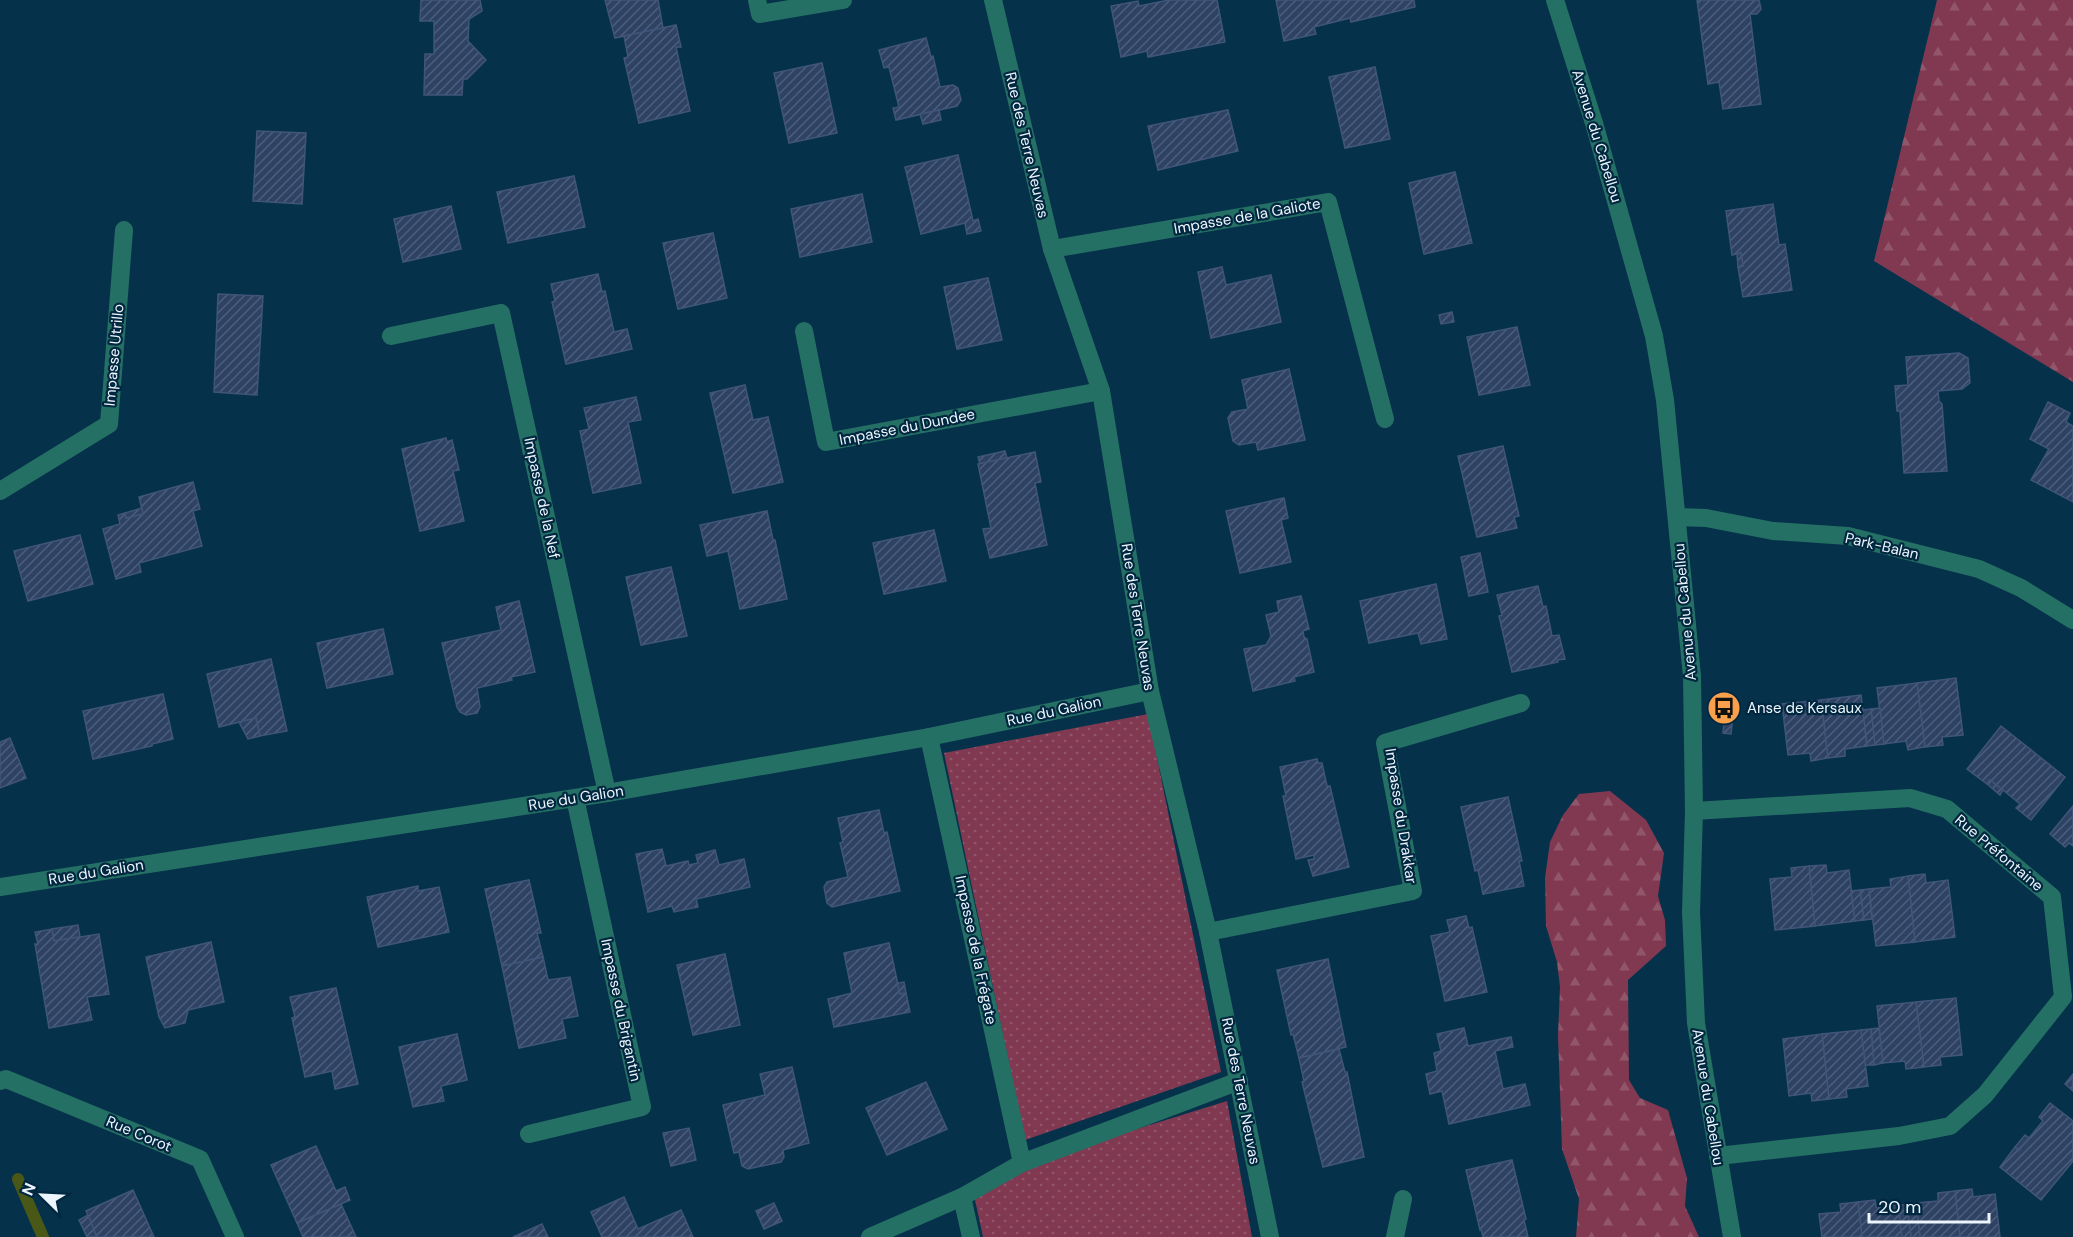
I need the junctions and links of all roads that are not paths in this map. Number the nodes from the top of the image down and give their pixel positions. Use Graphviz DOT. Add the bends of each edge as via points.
graph roads {
  1 [pos="757,0"];
  2 [pos="843,0"];
  3 [pos="993,0"];
  4 [pos="1555,0"];
  5 [pos="124,230"];
  6 [pos="1052,249"];
  7 [pos="804,330"];
  8 [pos="391,336"];
  9 [pos="1101,391"];
  10 [pos="1385,419"];
  11 [pos="0,491"];
  12 [pos="1677,517"];
  13 [pos="2073,620"];
  14 [pos="1150,691"];
  15 [pos="1521,703"];
  16 [pos="929,737"];
  17 [pos="607,793"];
  18 [pos="575,798"];
  19 [pos="1694,812"];
  20 [pos="0,887"];
  21 [pos="1208,932"];
  22 [pos="2,1076"];
  23 [pos="1239,1081"];
  24 [pos="529,1134"];
  25 [pos="1718,1156"];
  26 [pos="1022,1163"];
  27 [pos="962,1197"];
  28 [pos="1403,1199"];
  29 [pos="235,1237"];
  30 [pos="870,1237"];
  31 [pos="971,1237"];
  32 [pos="1270,1237"];
  33 [pos="1395,1237"];
  34 [pos="1732,1237"];
  1 -- 2 [label="street" via="760,14"];
  3 -- 6 [label="street, Rue des Terre Neuvas"];
  4 -- 12 [label="street, Avenue du Cabellou" via="1654,336"];
  5 -- 11 [label="street, Impasse Utrillo" via="109,424"];
  6 -- 9 [label="street, Rue des Terre Neuvas"];
  6 -- 10 [label="street, Impasse de la Galiote" via="1328,202"];
  7 -- 9 [label="street, Impasse du Dundee" via="826,442"];
  8 -- 17 [label="street, Impasse de la Nef" via="501,313"];
  9 -- 14 [label="street, Rue des Terre Neuvas"];
  12 -- 13 [label="street, Park-Balan" via="1706,518 1773,531 1848,536 1979,569 2022,588"];
  12 -- 19 [label="street, Avenue du Cabellou" via="1692,676"];
  14 -- 16 [label="street, Rue du Galion"];
  14 -- 21 [label="street, Rue des Terre Neuvas"];
  15 -- 21 [label="street, Impasse du Drakkar" via="1385,743 1413,891"];
  16 -- 17 [label="street, Rue du Galion"];
  16 -- 26 [label="street, Impasse de la Frégate"];
  17 -- 18 [label="street, Rue du Galion"];
  18 -- 20 [label="street, Rue du Galion"];
  18 -- 24 [label="street, Impasse du Brigantin" via="642,1107"];
  19 -- 25 [label="street, Avenue du Cabellou" via="1691,912 1696,1023"];
  19 -- 25 [label="street, Rue Préfontaine" via="1910,798 1947,809 2052,897 2063,997 1985,1095 1950,1126 1899,1136"];
  21 -- 23 [label="street, Rue des Terre Neuvas"];
  22 -- 29 [label="street, Rue Corot" via="200,1160"];
  23 -- 26 [label="street"];
  23 -- 32 [label="street, Rue des Terre Neuvas"];
  25 -- 34 [label="street, Avenue du Cabellou"];
  26 -- 27 [label="street"];
  27 -- 30 [label="street"];
  27 -- 31 [label="street"];
  28 -- 33 [label="street"];
}
